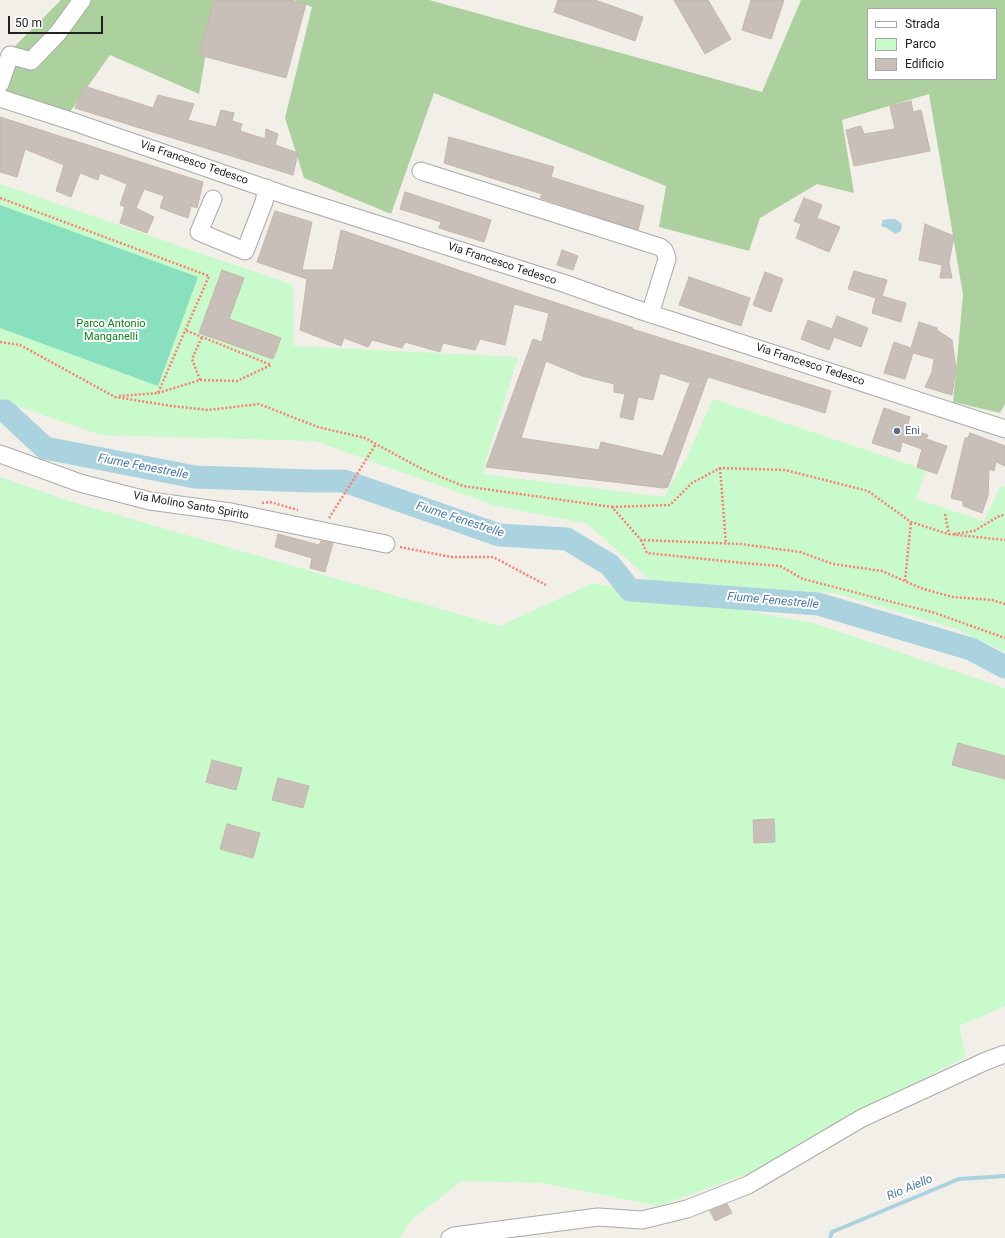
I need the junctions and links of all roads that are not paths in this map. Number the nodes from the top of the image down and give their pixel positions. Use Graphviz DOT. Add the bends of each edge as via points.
graph roads {
  1 [pos="82,0"];
  2 [pos="0,84"];
  3 [pos="0,98"];
  4 [pos="421,171"];
  5 [pos="267,188"];
  6 [pos="214,199"];
  7 [pos="650,314"];
  8 [pos="1005,429"];
  9 [pos="0,454"];
  10 [pos="386,544"];
  11 [pos="1005,1054"];
  12 [pos="450,1238"];
  1 -- 2 [label="street" via="58,33 31,61 10,55"];
  3 -- 5 [label="street, Via Francesco Tedesco"];
  4 -- 7 [label="street" via="660,247 667,259"];
  5 -- 6 [label="street" via="245,251 199,232"];
  5 -- 7 [label="street, Via Francesco Tedesco" via="563,283"];
  7 -- 8 [label="street, Via Francesco Tedesco"];
  9 -- 10 [label="street, Via Molino Santo Spirito" via="80,483 150,502 231,512"];
  11 -- 12 [label="street" via="862,1118 748,1186 687,1209 642,1220 598,1217"];
}
